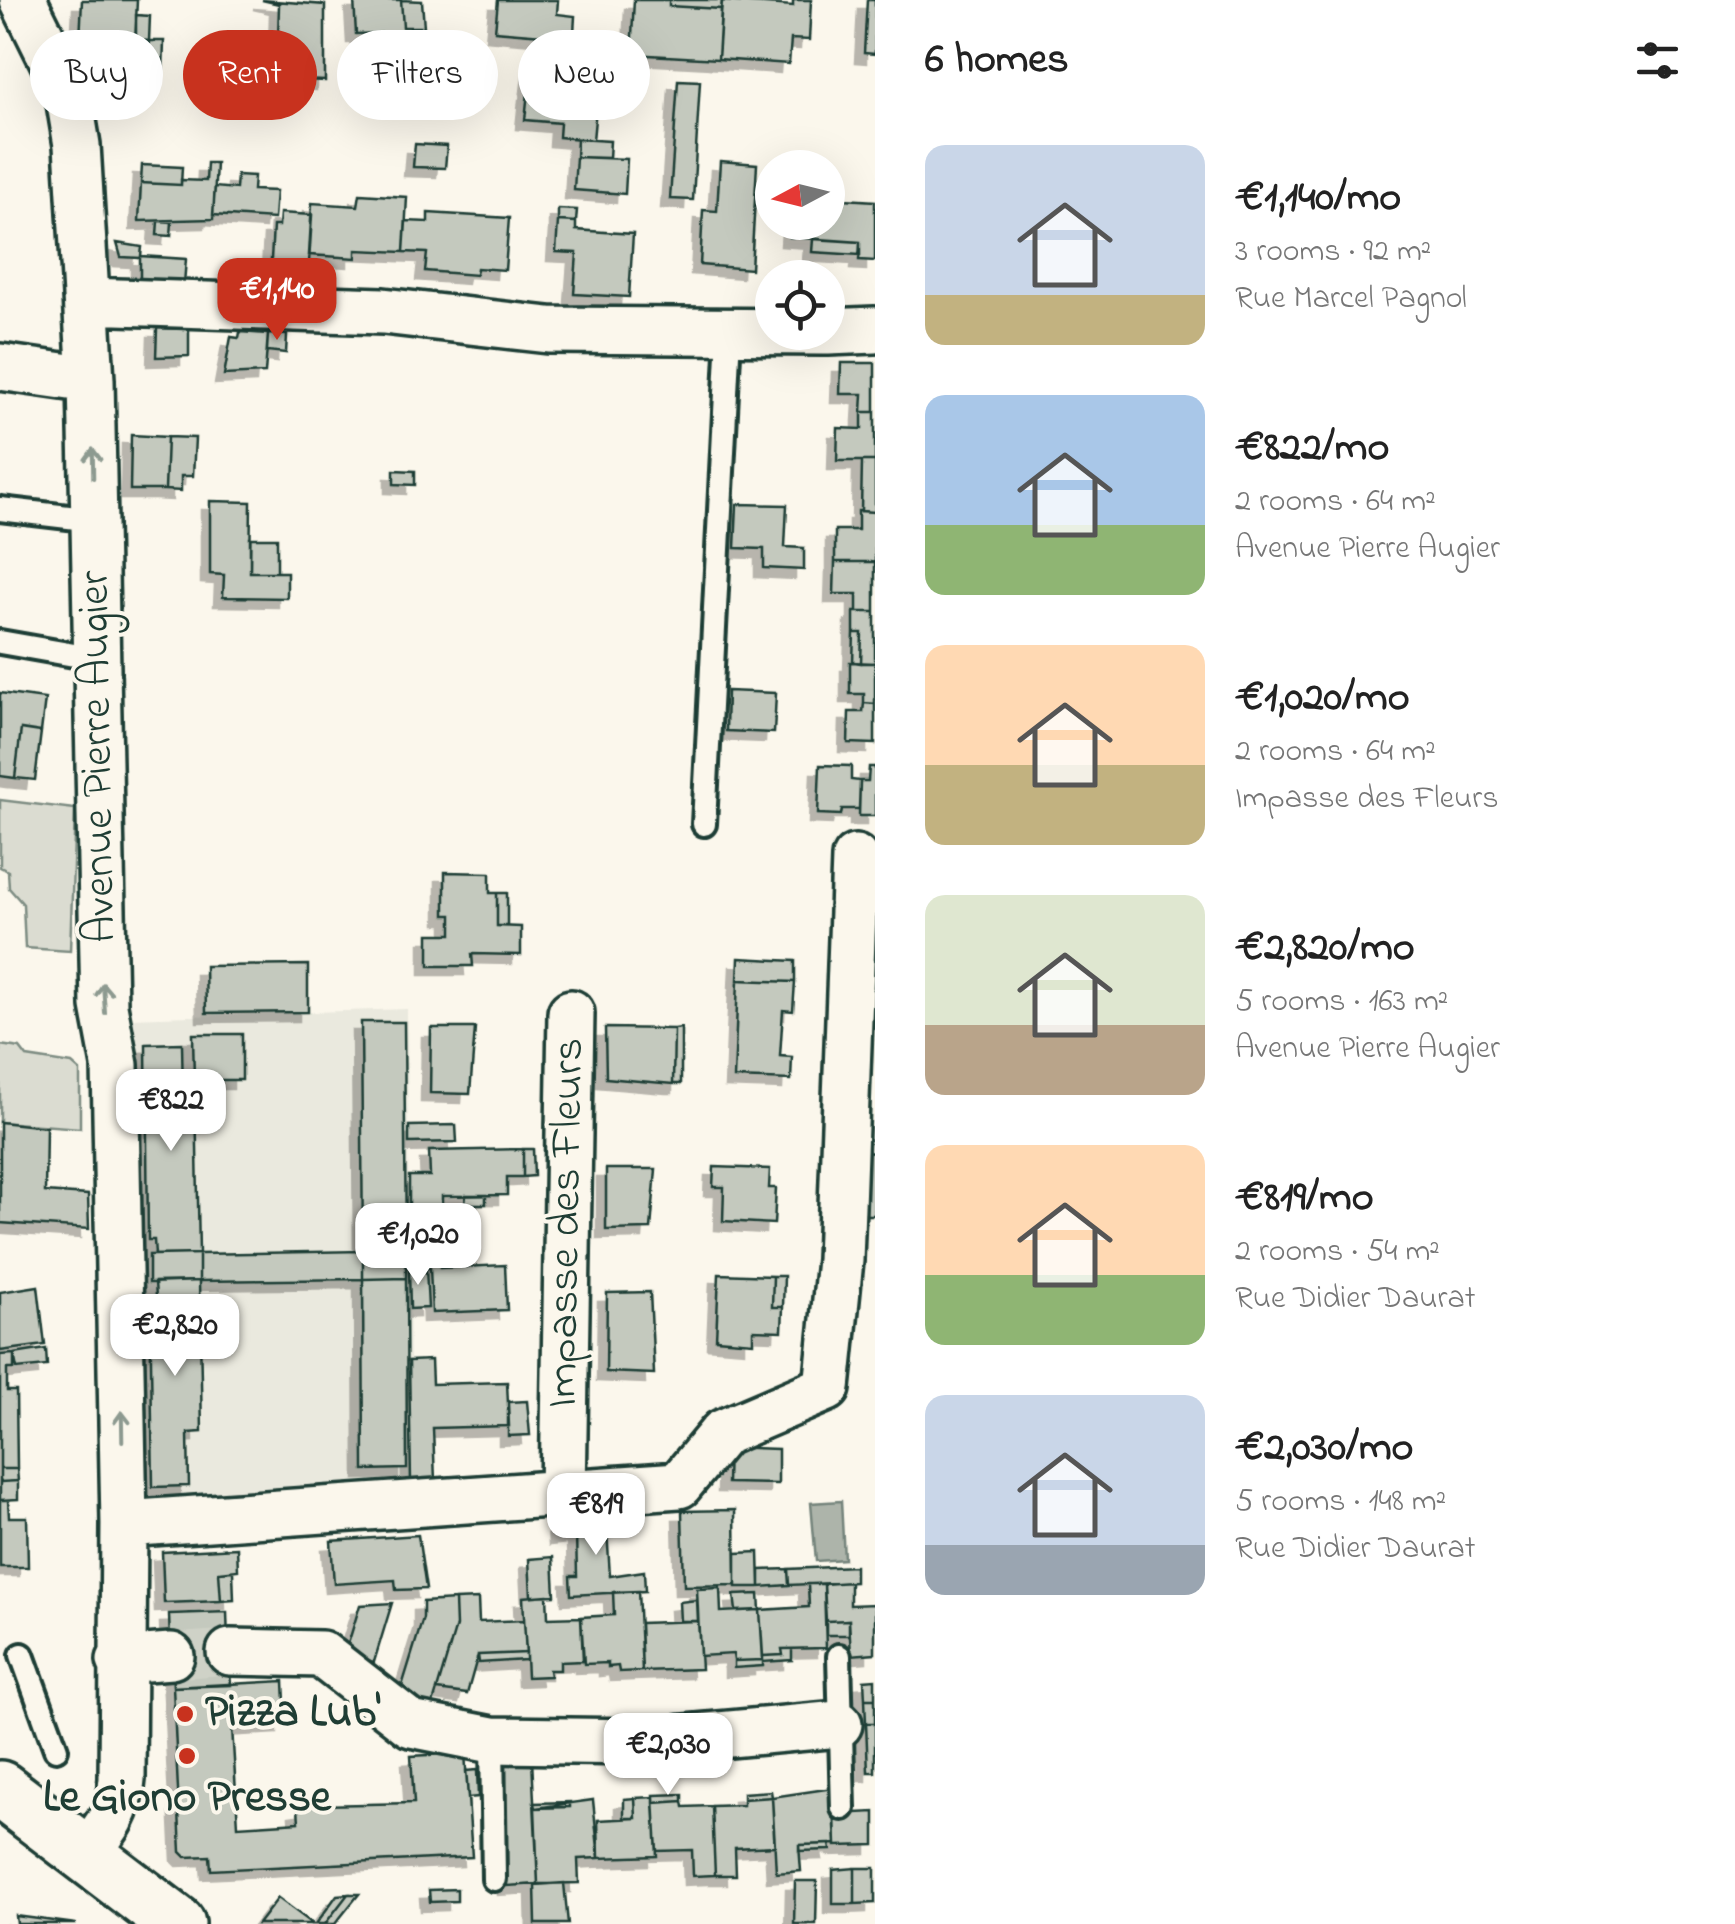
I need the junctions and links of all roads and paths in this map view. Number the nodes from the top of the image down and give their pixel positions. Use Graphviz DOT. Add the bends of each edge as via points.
graph roads {
  1 [pos="23,0"];
  2 [pos="87,301"];
  3 [pos="875,330"];
  4 [pos="845,331"];
  5 [pos="755,333"];
  6 [pos="730,334"];
  7 [pos="0,367"];
  8 [pos="91,380"];
  9 [pos="0,509"];
  10 [pos="94,520"];
  11 [pos="0,642"];
  12 [pos="97,660"];
  13 [pos="704,824"];
  14 [pos="856,858"];
  15 [pos="570,1013"];
  16 [pos="563,1493"];
  17 [pos="124,1524"];
  18 [pos="230,1652"];
  19 [pos="22,1655"];
  20 [pos="171,1656"];
  21 [pos="839,1656"];
  22 [pos="120,1660"];
  23 [pos="839,1724"];
  24 [pos="492,1740"];
  25 [pos="56,1749"];
  26 [pos="0,1789"];
  27 [pos="843,1808"];
  28 [pos="86,1854"];
  29 [pos="494,1879"];
  30 [pos="146,1913"];
  1 -- 2 [label="street, Avenue Pierre Augier" via="68,91"];
  2 -- 6 [label="street" via="383,311 549,330"];
  2 -- 8 [label="street, Avenue Pierre Augier"];
  3 -- 4 [label="street"];
  5 -- 6 [label="street"];
  6 -- 13 [label="lane"];
  7 -- 8 [label="street"];
  10 -- 8 [label="street, Avenue Pierre Augier, one-way"];
  9 -- 10 [label="lane"];
  10 -- 12 [label="street, Avenue Pierre Augier"];
  11 -- 12 [label="lane"];
  17 -- 12 [label="street, Avenue Pierre Augier, one-way" via="115,1065 104,1006"];
  14 -- 16 [label="street" via="840,1260 827,1388 722,1433 678,1485"];
  15 -- 16 [label="street, Impasse des Fleurs"];
  16 -- 17 [label="street"];
  17 -- 22 [label="street, Avenue Pierre Augier"];
  18 -- 24 [label="street" via="321,1654 411,1724"];
  19 -- 25 [label="lane"];
  20 -- 22 [label="street"];
  21 -- 23 [label="lane"];
  22 -- 28 [label="street, Avenue Pierre Augier" via="121,1802"];
  23 -- 24 [label="street" via="642,1742"];
  23 -- 27 [label="lane"];
  24 -- 29 [label="lane"];
  26 -- 28 [label="main road"];
  28 -- 30 [label="main road"];
}
